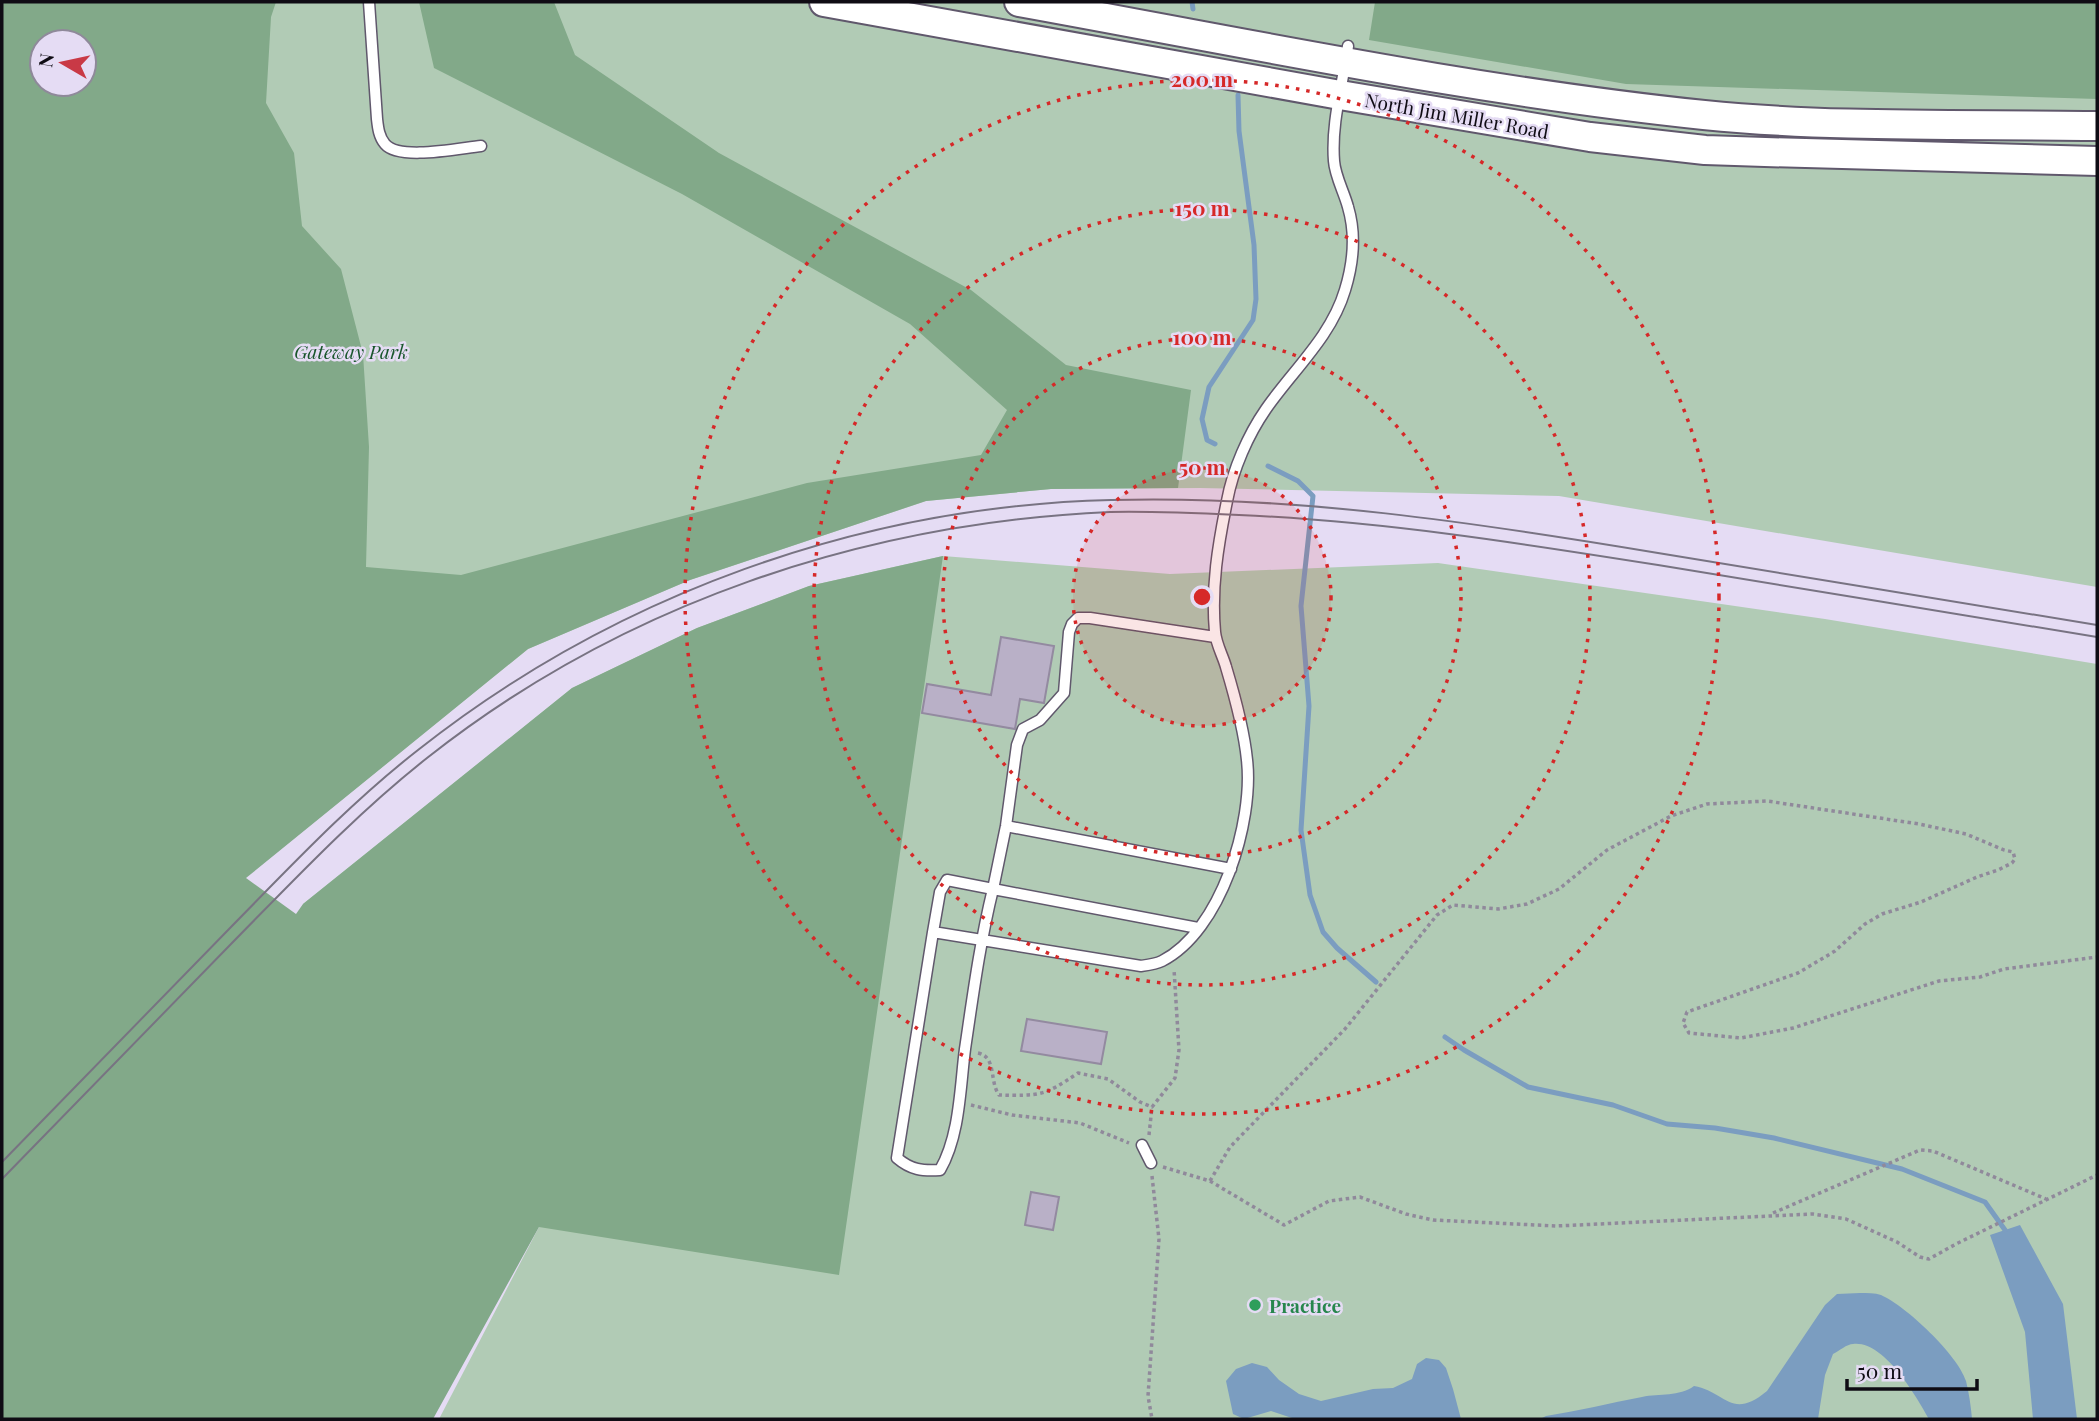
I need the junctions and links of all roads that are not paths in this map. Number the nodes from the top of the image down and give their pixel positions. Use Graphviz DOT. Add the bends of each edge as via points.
graph roads {
  1 [pos="369,2"];
  2 [pos="824,2"];
  3 [pos="1019,2"];
  4 [pos="1347,53"];
  5 [pos="1340,95"];
  6 [pos="2097,126"];
  7 [pos="481,146"];
  8 [pos="2097,161"];
  9 [pos="1215,637"];
  10 [pos="1006,825"];
  11 [pos="1231,869"];
  12 [pos="993,889"];
  13 [pos="1198,928"];
  14 [pos="933,932"];
  15 [pos="981,940"];
  16 [pos="1142,1145"];
  17 [pos="1151,1163"];
  1 -- 7 [label="lane" via="377,119 384,144 407,153"];
  2 -- 5 [label="main road, North Jim Miller Road"];
  3 -- 4 [label="main road, North Jim Miller Road"];
  4 -- 5 [label="lane"];
  4 -- 6 [label="main road, North Jim Miller Road" via="1576,100 1706,115 1830,123"];
  5 -- 8 [label="main road, North Jim Miller Road" via="1563,133 1705,149"];
  5 -- 9 [label="lane" via="1334,164 1353,235 1345,292 1310,354 1265,410 1229,488 1213,591"];
  9 -- 10 [label="lane" via="1078,618 1069,632 1064,693 1040,720 1023,729 1017,745"];
  9 -- 11 [label="lane" via="1235,700 1247,761 1243,829"];
  10 -- 11 [label="lane"];
  10 -- 12 [label="lane"];
  11 -- 13 [label="lane"];
  12 -- 13 [label="lane"];
  12 -- 14 [label="lane" via="947,880 940,892"];
  12 -- 15 [label="lane"];
  13 -- 15 [label="lane" via="1173,954 1141,966"];
  14 -- 15 [label="lane"];
  14 -- 15 [label="lane" via="897,1158 922,1171 940,1170 948,1155"];
  16 -- 17 [label="lane"];
}
